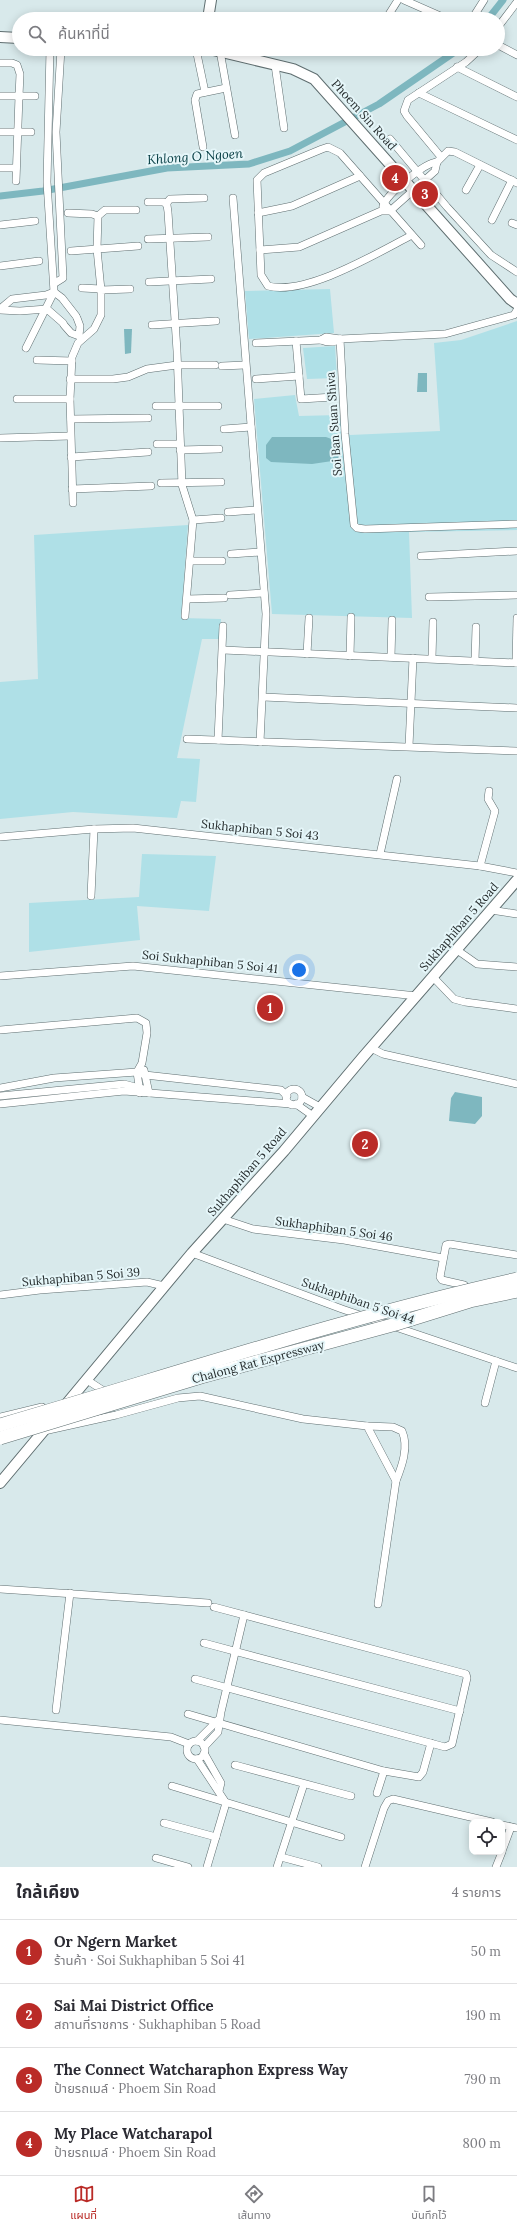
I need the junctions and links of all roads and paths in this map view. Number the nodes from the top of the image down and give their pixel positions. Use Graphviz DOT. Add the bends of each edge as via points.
graph roads {
  1 [pos="211,0"];
  2 [pos="398,0"];
  3 [pos="404,0"];
  4 [pos="484,0"];
  5 [pos="517,2"];
  6 [pos="209,12"];
  7 [pos="390,12"];
  8 [pos="431,12"];
  9 [pos="476,12"];
  10 [pos="514,12"];
  11 [pos="505,20"];
  12 [pos="0,37"];
  13 [pos="12,38"];
  14 [pos="505,49"];
  15 [pos="517,55"];
  16 [pos="50,56"];
  17 [pos="61,56"];
  18 [pos="197,56"];
  19 [pos="221,56"];
  20 [pos="240,56"];
  21 [pos="471,56"];
  22 [pos="0,63"];
  23 [pos="275,65"];
  24 [pos="457,67"];
  25 [pos="226,88"];
  26 [pos="205,92"];
  27 [pos="419,93"];
  28 [pos="0,96"];
  29 [pos="19,96"];
  30 [pos="35,96"];
  31 [pos="517,97"];
  32 [pos="284,128"];
  33 [pos="0,132"];
  34 [pos="18,132"];
  35 [pos="31,132"];
  36 [pos="235,135"];
  37 [pos="390,139"];
  38 [pos="517,140"];
  39 [pos="203,147"];
  40 [pos="439,159"];
  41 [pos="480,165"];
  42 [pos="0,168"];
  43 [pos="16,168"];
  44 [pos="418,172"];
  45 [pos="360,176"];
  46 [pos="16,180"];
  47 [pos="425,181"];
  48 [pos="515,181"];
  49 [pos="405,182"];
  50 [pos="412,190"];
  51 [pos="466,190"];
  52 [pos="204,198"];
  53 [pos="233,198"];
  54 [pos="148,202"];
  55 [pos="384,203"];
  56 [pos="166,204"];
  57 [pos="136,210"];
  58 [pos="382,211"];
  59 [pos="390,211"];
  60 [pos="68,213"];
  61 [pos="258,213"];
  62 [pos="98,216"];
  63 [pos="492,220"];
  64 [pos="34,221"];
  65 [pos="0,225"];
  66 [pos="412,235"];
  67 [pos="208,237"];
  68 [pos="169,238"];
  69 [pos="148,239"];
  70 [pos="421,245"];
  71 [pos="138,246"];
  72 [pos="98,249"];
  73 [pos="260,250"];
  74 [pos="71,251"];
  75 [pos="39,261"];
  76 [pos="0,266"];
  77 [pos="517,272"];
  78 [pos="211,279"];
  79 [pos="172,281"];
  80 [pos="149,282"];
  81 [pos="55,283"];
  82 [pos="82,288"];
  83 [pos="130,289"];
  84 [pos="101,290"];
  85 [pos="54,292"];
  86 [pos="517,304"];
  87 [pos="0,309"];
  88 [pos="47,309"];
  89 [pos="517,310"];
  90 [pos="216,321"];
  91 [pos="175,324"];
  92 [pos="152,325"];
  93 [pos="81,337"];
  94 [pos="340,339"];
  95 [pos="296,341"];
  96 [pos="256,343"];
  97 [pos="26,348"];
  98 [pos="37,360"];
  99 [pos="72,361"];
  100 [pos="177,365"];
  101 [pos="245,365"];
  102 [pos="299,376"];
  103 [pos="70,379"];
  104 [pos="256,379"];
  105 [pos="334,397"];
  106 [pos="17,399"];
  107 [pos="70,399"];
  108 [pos="156,406"];
  109 [pos="178,406"];
  110 [pos="218,406"];
  111 [pos="148,418"];
  112 [pos="71,419"];
  113 [pos="251,427"];
  114 [pos="224,429"];
  115 [pos="70,436"];
  116 [pos="0,438"];
  117 [pos="157,444"];
  118 [pos="180,447"];
  119 [pos="219,449"];
  120 [pos="148,452"];
  121 [pos="71,457"];
  122 [pos="161,482"];
  123 [pos="182,482"];
  124 [pos="221,482"];
  125 [pos="151,486"];
  126 [pos="72,489"];
  127 [pos="73,503"];
  128 [pos="257,510"];
  129 [pos="228,512"];
  130 [pos="222,518"];
  131 [pos="193,520"];
  132 [pos="517,524"];
  133 [pos="517,551"];
  134 [pos="260,552"];
  135 [pos="231,554"];
  136 [pos="421,556"];
  137 [pos="190,561"];
  138 [pos="222,561"];
  139 [pos="264,593"];
  140 [pos="517,595"];
  141 [pos="429,597"];
  142 [pos="187,599"];
  143 [pos="185,616"];
  144 [pos="351,617"];
  145 [pos="309,618"];
  146 [pos="517,618"];
  147 [pos="392,620"];
  148 [pos="433,622"];
  149 [pos="223,626"];
  150 [pos="476,627"];
  151 [pos="223,650"];
  152 [pos="265,651"];
  153 [pos="307,654"];
  154 [pos="350,656"];
  155 [pos="391,657"];
  156 [pos="412,658"];
  157 [pos="432,658"];
  158 [pos="475,661"];
  159 [pos="516,663"];
  160 [pos="263,697"];
  161 [pos="411,704"];
  162 [pos="517,708"];
  163 [pos="187,739"];
  164 [pos="218,740"];
  165 [pos="260,742"];
  166 [pos="409,746"];
  167 [pos="517,751"];
  168 [pos="397,779"];
  169 [pos="489,791"];
  170 [pos="94,829"];
  171 [pos="0,837"];
  172 [pos="380,854"];
  173 [pos="480,866"];
  174 [pos="517,873"];
  175 [pos="515,886"];
  176 [pos="91,896"];
  177 [pos="491,910"];
  178 [pos="517,914"];
  179 [pos="457,950"];
  180 [pos="517,967"];
  181 [pos="0,976"];
  182 [pos="433,977"];
  183 [pos="417,996"];
  184 [pos="517,1009"];
  185 [pos="0,1030"];
  186 [pos="371,1048"];
  187 [pos="142,1062"];
  188 [pos="137,1072"];
  189 [pos="145,1075"];
  190 [pos="517,1084"];
  191 [pos="0,1088"];
  192 [pos="140,1091"];
  193 [pos="148,1092"];
  194 [pos="0,1096"];
  195 [pos="287,1096"];
  196 [pos="302,1097"];
  197 [pos="0,1104"];
  198 [pos="294,1104"];
  199 [pos="320,1107"];
  200 [pos="313,1116"];
  201 [pos="223,1219"];
  202 [pos="192,1253"];
  203 [pos="517,1255"];
  204 [pos="443,1258"];
  205 [pos="517,1279"];
  206 [pos="464,1285"];
  207 [pos="164,1286"];
  208 [pos="517,1290"];
  209 [pos="0,1295"];
  210 [pos="496,1361"];
  211 [pos="517,1368"];
  212 [pos="87,1380"];
  213 [pos="485,1403"];
  214 [pos="140,1408"];
  215 [pos="60,1411"];
  216 [pos="0,1418"];
  217 [pos="0,1425"];
  218 [pos="367,1426"];
  219 [pos="44,1431"];
  220 [pos="0,1438"];
  221 [pos="396,1481"];
  222 [pos="0,1483"];
  223 [pos="0,1589"];
  224 [pos="70,1593"];
  225 [pos="378,1604"];
  226 [pos="244,1615"];
  227 [pos="204,1643"];
  228 [pos="235,1650"];
  229 [pos="195,1679"];
  230 [pos="226,1688"];
  231 [pos="56,1710"];
  232 [pos="460,1711"];
  233 [pos="188,1714"];
  234 [pos="0,1720"];
  235 [pos="219,1721"];
  236 [pos="197,1741"];
  237 [pos="431,1743"];
  238 [pos="189,1744"];
  239 [pos="204,1750"];
  240 [pos="197,1759"];
  241 [pos="235,1765"];
  242 [pos="384,1771"];
  243 [pos="304,1784"];
  244 [pos="172,1786"];
  245 [pos="219,1791"];
  246 [pos="377,1793"];
  247 [pos="351,1796"];
  248 [pos="226,1803"];
  249 [pos="480,1819"];
  250 [pos="292,1822"];
  251 [pos="164,1823"];
  252 [pos="514,1828"];
  253 [pos="216,1837"];
  254 [pos="341,1837"];
  255 [pos="505,1846"];
  256 [pos="501,1855"];
  257 [pos="281,1857"];
  258 [pos="156,1858"];
  259 [pos="188,1867"];
  260 [pos="207,1867"];
  261 [pos="277,1867"];
  262 [pos="318,1867"];
  263 [pos="365,1867"];
  264 [pos="496,1867"];
  1 -- 6 [label="main road"];
  2 -- 7 [label="street"];
  3 -- 8 [label="street"];
  4 -- 9 [label="street"];
  5 -- 10 [label="street"];
  10 -- 11 [label="street"];
  12 -- 13 [label="main road"];
  14 -- 15 [label="street"];
  16 -- 81 [label="street" via="47,182 52,278"];
  17 -- 81 [label="street" via="56,132 63,278"];
  18 -- 26 [label="street"];
  19 -- 25 [label="street"];
  20 -- 23 [label="main road, Phoem Sin Road"];
  21 -- 24 [label="street"];
  22 -- 29 [label="street" via="12,63 19,69"];
  23 -- 32 [label="street"];
  23 -- 49 [label="main road, Phoem Sin Road" via="314,78"];
  24 -- 27 [label="street"];
  24 -- 31 [label="street"];
  25 -- 26 [label="street"];
  25 -- 36 [label="street"];
  26 -- 39 [label="street" via="197,94 194,100"];
  27 -- 38 [label="street"];
  27 -- 40 [label="street" via="408,100 404,111"];
  28 -- 29 [label="street"];
  29 -- 30 [label="street"];
  29 -- 34 [label="street"];
  33 -- 34 [label="street"];
  34 -- 35 [label="street"];
  34 -- 43 [label="street"];
  37 -- 44 [label="street"];
  40 -- 41 [label="street" via="444,153 451,151"];
  40 -- 44 [label="street"];
  40 -- 47 [label="street" via="435,171"];
  41 -- 48 [label="street"];
  41 -- 51 [label="street"];
  42 -- 43 [label="street"];
  43 -- 46 [label="street"];
  44 -- 47 [label="street"];
  44 -- 49 [label="street"];
  45 -- 55 [label="street"];
  45 -- 61 [label="street" via="292,206"];
  45 -- 61 [label="street" via="334,149 322,148 260,175 256,180"];
  47 -- 50 [label="street"];
  47 -- 77 [label="street" via="491,255"];
  48 -- 63 [label="street"];
  49 -- 50 [label="main road, Phoem Sin Road"];
  49 -- 55 [label="street"];
  50 -- 59 [label="street"];
  50 -- 86 [label="main road, Phoem Sin Road"];
  52 -- 56 [label="street" via="170,200"];
  53 -- 101 [label="street"];
  54 -- 56 [label="street"];
  55 -- 58 [label="street"];
  55 -- 59 [label="street"];
  56 -- 68 [label="street"];
  57 -- 62 [label="street" via="105,210"];
  58 -- 59 [label="street"];
  58 -- 73 [label="street" via="298,248"];
  59 -- 66 [label="street"];
  60 -- 62 [label="street"];
  61 -- 73 [label="street"];
  62 -- 72 [label="street"];
  64 -- 65 [label="street"];
  66 -- 70 [label="street"];
  66 -- 73 [label="street" via="336,273 293,286 274,288 264,283 261,276"];
  67 -- 68 [label="street"];
  68 -- 69 [label="street"];
  68 -- 79 [label="street"];
  71 -- 72 [label="street"];
  72 -- 74 [label="street"];
  72 -- 84 [label="street"];
  75 -- 76 [label="street"];
  78 -- 79 [label="street"];
  79 -- 80 [label="street"];
  79 -- 91 [label="street"];
  81 -- 85 [label="street"];
  82 -- 84 [label="street"];
  83 -- 84 [label="street"];
  84 -- 93 [label="street" via="101,315 94,329"];
  85 -- 87 [label="street" via="12,299"];
  85 -- 88 [label="street"];
  85 -- 93 [label="street" via="62,298 76,317"];
  87 -- 88 [label="street"];
  88 -- 93 [label="street" via="71,333"];
  88 -- 97 [label="street"];
  89 -- 94 [label="street" via="514,315 445,334"];
  90 -- 91 [label="street"];
  91 -- 92 [label="street"];
  91 -- 100 [label="street"];
  93 -- 99 [label="street" via="73,351"];
  94 -- 95 [label="street" via="336,342"];
  94 -- 132 [label="street, Soi Ban Suan Shiva" via="345,434 354,526 365,529"];
  95 -- 96 [label="street"];
  95 -- 102 [label="street"];
  98 -- 99 [label="street"];
  99 -- 103 [label="street"];
  100 -- 101 [label="street"];
  100 -- 103 [label="street" via="147,369 128,377"];
  100 -- 109 [label="street"];
  101 -- 113 [label="street"];
  102 -- 104 [label="street"];
  102 -- 105 [label="street" via="301,399"];
  103 -- 107 [label="street"];
  106 -- 107 [label="street"];
  107 -- 112 [label="street"];
  108 -- 109 [label="street"];
  109 -- 110 [label="street"];
  109 -- 118 [label="street"];
  111 -- 112 [label="street"];
  112 -- 115 [label="street"];
  113 -- 114 [label="street"];
  113 -- 128 [label="street"];
  115 -- 116 [label="street"];
  115 -- 121 [label="street"];
  117 -- 118 [label="street"];
  118 -- 119 [label="street"];
  118 -- 123 [label="street"];
  120 -- 121 [label="street"];
  121 -- 126 [label="street"];
  122 -- 123 [label="street"];
  123 -- 124 [label="street"];
  123 -- 131 [label="street"];
  125 -- 126 [label="street"];
  126 -- 127 [label="street"];
  128 -- 129 [label="street"];
  128 -- 134 [label="street"];
  130 -- 131 [label="street"];
  131 -- 137 [label="street"];
  133 -- 136 [label="street"];
  134 -- 135 [label="street"];
  134 -- 139 [label="street"];
  137 -- 138 [label="street"];
  137 -- 142 [label="street"];
  139 -- 142 [label="street"];
  139 -- 152 [label="street"];
  140 -- 141 [label="street"];
  142 -- 143 [label="street"];
  144 -- 154 [label="street"];
  145 -- 153 [label="street"];
  146 -- 159 [label="street"];
  147 -- 155 [label="street"];
  148 -- 157 [label="street"];
  149 -- 151 [label="street"];
  150 -- 158 [label="street"];
  151 -- 152 [label="street"];
  151 -- 164 [label="street"];
  152 -- 153 [label="street"];
  152 -- 160 [label="street"];
  153 -- 154 [label="street"];
  154 -- 155 [label="street"];
  155 -- 156 [label="street"];
  156 -- 157 [label="street"];
  156 -- 161 [label="street"];
  157 -- 158 [label="street"];
  158 -- 159 [label="street"];
  160 -- 161 [label="street"];
  160 -- 165 [label="street"];
  161 -- 162 [label="street"];
  161 -- 166 [label="street"];
  163 -- 164 [label="street"];
  164 -- 165 [label="street"];
  165 -- 166 [label="street"];
  166 -- 167 [label="street"];
  168 -- 172 [label="street"];
  169 -- 173 [label="street" via="488,799 495,811"];
  170 -- 171 [label="street, Sukhaphiban 5 Soi 43"];
  170 -- 172 [label="street, Sukhaphiban 5 Soi 43" via="133,828"];
  170 -- 176 [label="street"];
  172 -- 173 [label="street, Sukhaphiban 5 Soi 43"];
  173 -- 174 [label="street, Sukhaphiban 5 Soi 43"];
  175 -- 177 [label="main road, Sukhaphiban 5 Road"];
  177 -- 178 [label="street"];
  177 -- 179 [label="main road, Sukhaphiban 5 Road"];
  179 -- 180 [label="street" via="477,964"];
  179 -- 182 [label="main road, Sukhaphiban 5 Road"];
  181 -- 183 [label="street, Soi Sukhaphiban 5 Soi 41" via="133,966"];
  182 -- 183 [label="main road, Sukhaphiban 5 Road"];
  182 -- 184 [label="street" via="454,999"];
  183 -- 186 [label="main road, Sukhaphiban 5 Road"];
  185 -- 187 [label="street" via="137,1018 146,1023 147,1033"];
  186 -- 190 [label="street" via="383,1054"];
  186 -- 199 [label="main road, Sukhaphiban 5 Road"];
  187 -- 188 [label="street"];
  187 -- 189 [label="street"];
  188 -- 189 [label="street"];
  188 -- 191 [label="street" via="54,1078"];
  188 -- 192 [label="street"];
  189 -- 193 [label="street"];
  189 -- 195 [label="street" via="281,1090"];
  192 -- 193 [label="street"];
  192 -- 194 [label="street" via="124,1084"];
  192 -- 197 [label="street"];
  193 -- 198 [label="street" via="168,1096"];
  195 -- 196 [label="street" via="293,1089 298,1090"];
  195 -- 198 [label="street"];
  196 -- 198 [label="street"];
  196 -- 199 [label="street"];
  198 -- 200 [label="street"];
  199 -- 200 [label="main road, Sukhaphiban 5 Road"];
  200 -- 201 [label="main road, Sukhaphiban 5 Road"];
  201 -- 202 [label="main road, Sukhaphiban 5 Road"];
  201 -- 204 [label="street, Sukhaphiban 5 Soi 46" via="253,1229 344,1240"];
  202 -- 207 [label="main road, Sukhaphiban 5 Road"];
  202 -- 210 [label="street, Sukhaphiban 5 Soi 44" via="342,1309"];
  203 -- 204 [label="street" via="450,1244 445,1248"];
  204 -- 206 [label="street" via="440,1277 442,1280"];
  205 -- 217 [label="highway, Chalong Rat Expressway, bridge" via="466,1290 268,1345"];
  207 -- 209 [label="street, Sukhaphiban 5 Soi 39" via="147,1282"];
  207 -- 212 [label="main road, Sukhaphiban 5 Road"];
  208 -- 220 [label="highway, Chalong Rat Expressway, bridge" via="201,1377"];
  210 -- 211 [label="street, Sukhaphiban 5 Soi 44"];
  210 -- 213 [label="street"];
  212 -- 214 [label="street" via="119,1400"];
  212 -- 215 [label="main road, Sukhaphiban 5 Road"];
  214 -- 218 [label="street" via="178,1398 200,1396 302,1420"];
  214 -- 219 [label="street"];
  215 -- 216 [label="street" via="41,1407"];
  215 -- 219 [label="main road, Sukhaphiban 5 Road"];
  218 -- 221 [label="street"];
  218 -- 221 [label="street" via="386,1426 402,1431 405,1437 403,1461"];
  219 -- 222 [label="main road, Sukhaphiban 5 Road"];
  221 -- 225 [label="street"];
  223 -- 224 [label="street"];
  224 -- 226 [label="street" via="211,1605"];
  224 -- 231 [label="street"];
  226 -- 228 [label="street"];
  226 -- 232 [label="street" via="462,1672 467,1678"];
  227 -- 228 [label="street"];
  228 -- 230 [label="street"];
  228 -- 232 [label="street"];
  229 -- 230 [label="street"];
  230 -- 235 [label="street"];
  230 -- 237 [label="street"];
  232 -- 237 [label="street" via="452,1744 445,1747"];
  233 -- 235 [label="street"];
  234 -- 238 [label="street" via="171,1737"];
  235 -- 236 [label="street"];
  235 -- 239 [label="street" via="218,1732"];
  235 -- 242 [label="street"];
  236 -- 238 [label="street"];
  236 -- 239 [label="street"];
  237 -- 242 [label="street" via="423,1772 419,1777"];
  238 -- 240 [label="street" via="188,1753 191,1758"];
  239 -- 240 [label="street"];
  239 -- 245 [label="street" via="221,1783"];
  240 -- 245 [label="street"];
  241 -- 243 [label="street"];
  242 -- 246 [label="street"];
  243 -- 247 [label="street"];
  243 -- 250 [label="street"];
  244 -- 248 [label="street"];
  245 -- 248 [label="street"];
  248 -- 250 [label="street"];
  248 -- 253 [label="street"];
  249 -- 263 [label="street" via="430,1806 394,1799 388,1801"];
  250 -- 254 [label="street"];
  250 -- 257 [label="street"];
  251 -- 253 [label="street"];
  252 -- 255 [label="street"];
  253 -- 260 [label="street"];
  256 -- 264 [label="street"];
  257 -- 261 [label="street"];
  257 -- 262 [label="street"];
  258 -- 259 [label="street"];
}
